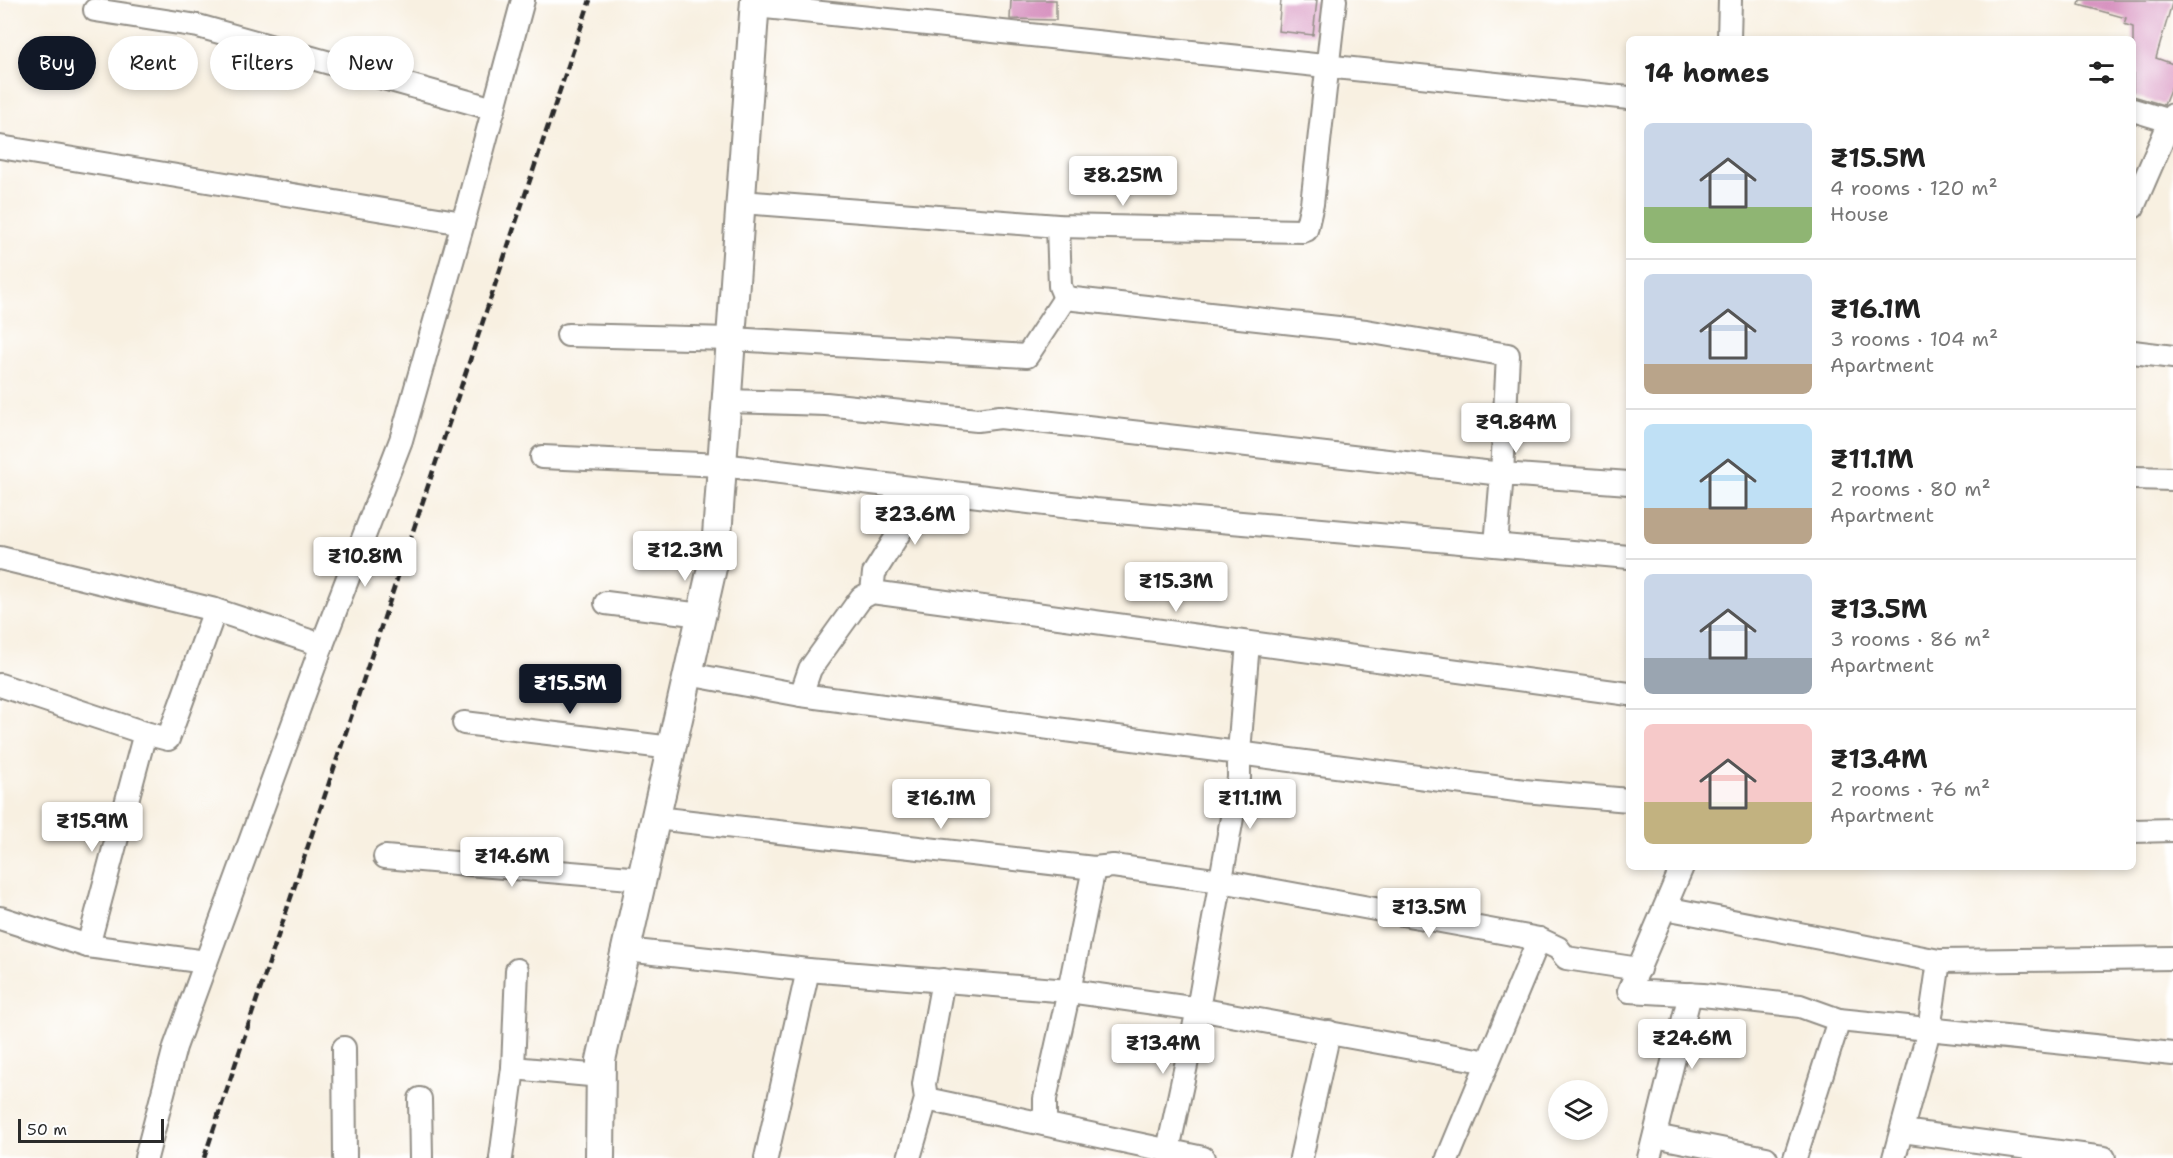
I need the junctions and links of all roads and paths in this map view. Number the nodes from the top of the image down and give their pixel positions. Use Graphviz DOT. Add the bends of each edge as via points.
graph roads {
  1 [pos="523,0"];
  2 [pos="1335,0"];
  3 [pos="1730,0"];
  4 [pos="755,3"];
  5 [pos="95,10"];
  6 [pos="1729,36"];
  7 [pos="1328,66"];
  8 [pos="1626,98"];
  9 [pos="494,109"];
  10 [pos="2136,111"];
  11 [pos="2172,119"];
  12 [pos="0,147"];
  13 [pos="2136,200"];
  14 [pos="741,202"];
  15 [pos="463,223"];
  16 [pos="1058,226"];
  17 [pos="1065,298"];
  18 [pos="568,335"];
  19 [pos="731,339"];
  20 [pos="2136,352"];
  21 [pos="2173,357"];
  22 [pos="726,401"];
  23 [pos="542,458"];
  24 [pos="722,465"];
  25 [pos="1502,474"];
  26 [pos="2136,478"];
  27 [pos="2173,479"];
  28 [pos="1626,483"];
  29 [pos="926,490"];
  30 [pos="1497,545"];
  31 [pos="1626,557"];
  32 [pos="0,558"];
  33 [pos="872,592"];
  34 [pos="606,603"];
  35 [pos="215,610"];
  36 [pos="701,615"];
  37 [pos="1248,644"];
  38 [pos="322,645"];
  39 [pos="688,674"];
  40 [pos="0,685"];
  41 [pos="801,694"];
  42 [pos="1626,694"];
  43 [pos="464,723"];
  44 [pos="145,733"];
  45 [pos="672,747"];
  46 [pos="1239,752"];
  47 [pos="1626,800"];
  48 [pos="656,818"];
  49 [pos="2173,830"];
  50 [pos="2136,831"];
  51 [pos="385,857"];
  52 [pos="1094,868"];
  53 [pos="1681,870"];
  54 [pos="642,879"];
  55 [pos="1221,880"];
  56 [pos="1665,908"];
  57 [pos="0,918"];
  58 [pos="1539,939"];
  59 [pos="88,946"];
  60 [pos="626,950"];
  61 [pos="2173,958"];
  62 [pos="1939,961"];
  63 [pos="206,962"];
  64 [pos="1639,969"];
  65 [pos="517,970"];
  66 [pos="808,970"];
  67 [pos="944,980"];
  68 [pos="1070,991"];
  69 [pos="1690,994"];
  70 [pos="1198,1009"];
  71 [pos="1839,1020"];
  72 [pos="1929,1030"];
  73 [pos="1329,1032"];
  74 [pos="344,1048"];
  75 [pos="2173,1054"];
  76 [pos="1488,1062"];
  77 [pos="513,1068"];
  78 [pos="601,1076"];
  79 [pos="420,1099"];
  80 [pos="926,1099"];
  81 [pos="1045,1124"];
  82 [pos="1902,1131"];
  83 [pos="1655,1136"];
  84 [pos="1168,1150"];
  85 [pos="146,1158"];
  86 [pos="345,1158"];
  87 [pos="421,1158"];
  88 [pos="501,1158"];
  89 [pos="600,1158"];
  90 [pos="766,1158"];
  91 [pos="909,1158"];
  92 [pos="1203,1158"];
  93 [pos="1301,1158"];
  94 [pos="1448,1158"];
  95 [pos="1649,1158"];
  96 [pos="1766,1158"];
  97 [pos="1796,1158"];
  98 [pos="1894,1158"];
  99 [pos="2104,1158"];
  1 -- 9 [label="street"];
  2 -- 7 [label="street"];
  3 -- 6 [label="street"];
  4 -- 7 [label="street"];
  4 -- 14 [label="street"];
  5 -- 9 [label="street" via="198,26"];
  7 -- 8 [label="street"];
  7 -- 16 [label="street" via="1306,230"];
  9 -- 15 [label="street"];
  10 -- 11 [label="street"];
  11 -- 13 [label="street"];
  12 -- 15 [label="street"];
  14 -- 16 [label="street"];
  14 -- 19 [label="street"];
  15 -- 38 [label="street" via="401,440"];
  16 -- 17 [label="street" via="1060,286"];
  17 -- 19 [label="street" via="1027,356"];
  17 -- 25 [label="street" via="1366,331 1508,355"];
  18 -- 19 [label="street"];
  19 -- 22 [label="street"];
  20 -- 21 [label="street"];
  22 -- 24 [label="street"];
  22 -- 25 [label="street" via="826,404 977,420 1000,417"];
  23 -- 24 [label="street"];
  24 -- 29 [label="street"];
  24 -- 36 [label="street" via="716,550"];
  25 -- 28 [label="street"];
  25 -- 30 [label="street"];
  26 -- 27 [label="street"];
  29 -- 30 [label="street" via="1095,510"];
  29 -- 33 [label="street" via="874,573"];
  30 -- 31 [label="street"];
  32 -- 35 [label="street"];
  33 -- 37 [label="street"];
  33 -- 41 [label="street" via="861,598 810,669"];
  34 -- 36 [label="street"];
  35 -- 38 [label="street"];
  35 -- 44 [label="street" via="168,740"];
  36 -- 39 [label="street"];
  37 -- 42 [label="street"];
  37 -- 46 [label="street"];
  38 -- 63 [label="street"];
  39 -- 41 [label="street"];
  39 -- 45 [label="street"];
  40 -- 44 [label="street"];
  41 -- 46 [label="street"];
  43 -- 45 [label="street"];
  44 -- 59 [label="street"];
  45 -- 48 [label="street"];
  46 -- 47 [label="street" via="1524,791"];
  46 -- 55 [label="street" via="1239,778"];
  48 -- 52 [label="street"];
  48 -- 54 [label="street"];
  49 -- 50 [label="street"];
  51 -- 54 [label="street"];
  52 -- 55 [label="street" via="1113,866"];
  52 -- 68 [label="street"];
  53 -- 56 [label="street"];
  54 -- 60 [label="street"];
  55 -- 58 [label="street"];
  55 -- 70 [label="street"];
  56 -- 62 [label="street"];
  56 -- 64 [label="street"];
  57 -- 59 [label="street"];
  58 -- 64 [label="street" via="1558,948 1566,958"];
  58 -- 76 [label="street"];
  59 -- 63 [label="street"];
  60 -- 66 [label="street"];
  60 -- 78 [label="street" via="601,1060"];
  61 -- 62 [label="street"];
  62 -- 72 [label="street"];
  63 -- 85 [label="street" via="175,1047"];
  64 -- 69 [label="street" via="1629,991"];
  65 -- 77 [label="street"];
  66 -- 67 [label="street"];
  66 -- 90 [label="street"];
  67 -- 68 [label="street"];
  67 -- 80 [label="street" via="924,1084"];
  68 -- 70 [label="street"];
  68 -- 81 [label="street" via="1045,1099"];
  69 -- 71 [label="street" via="1800,1006"];
  69 -- 83 [label="street"];
  70 -- 73 [label="street"];
  70 -- 84 [label="street"];
  71 -- 72 [label="street"];
  71 -- 97 [label="street"];
  72 -- 75 [label="street"];
  72 -- 82 [label="street"];
  73 -- 76 [label="street"];
  73 -- 93 [label="street"];
  74 -- 86 [label="street"];
  76 -- 94 [label="street"];
  77 -- 78 [label="street"];
  77 -- 88 [label="street"];
  78 -- 89 [label="street"];
  79 -- 87 [label="street"];
  80 -- 81 [label="street"];
  80 -- 91 [label="street"];
  81 -- 84 [label="street"];
  82 -- 98 [label="street"];
  82 -- 99 [label="street"];
  83 -- 95 [label="street"];
  83 -- 96 [label="street"];
  84 -- 92 [label="street"];
}
